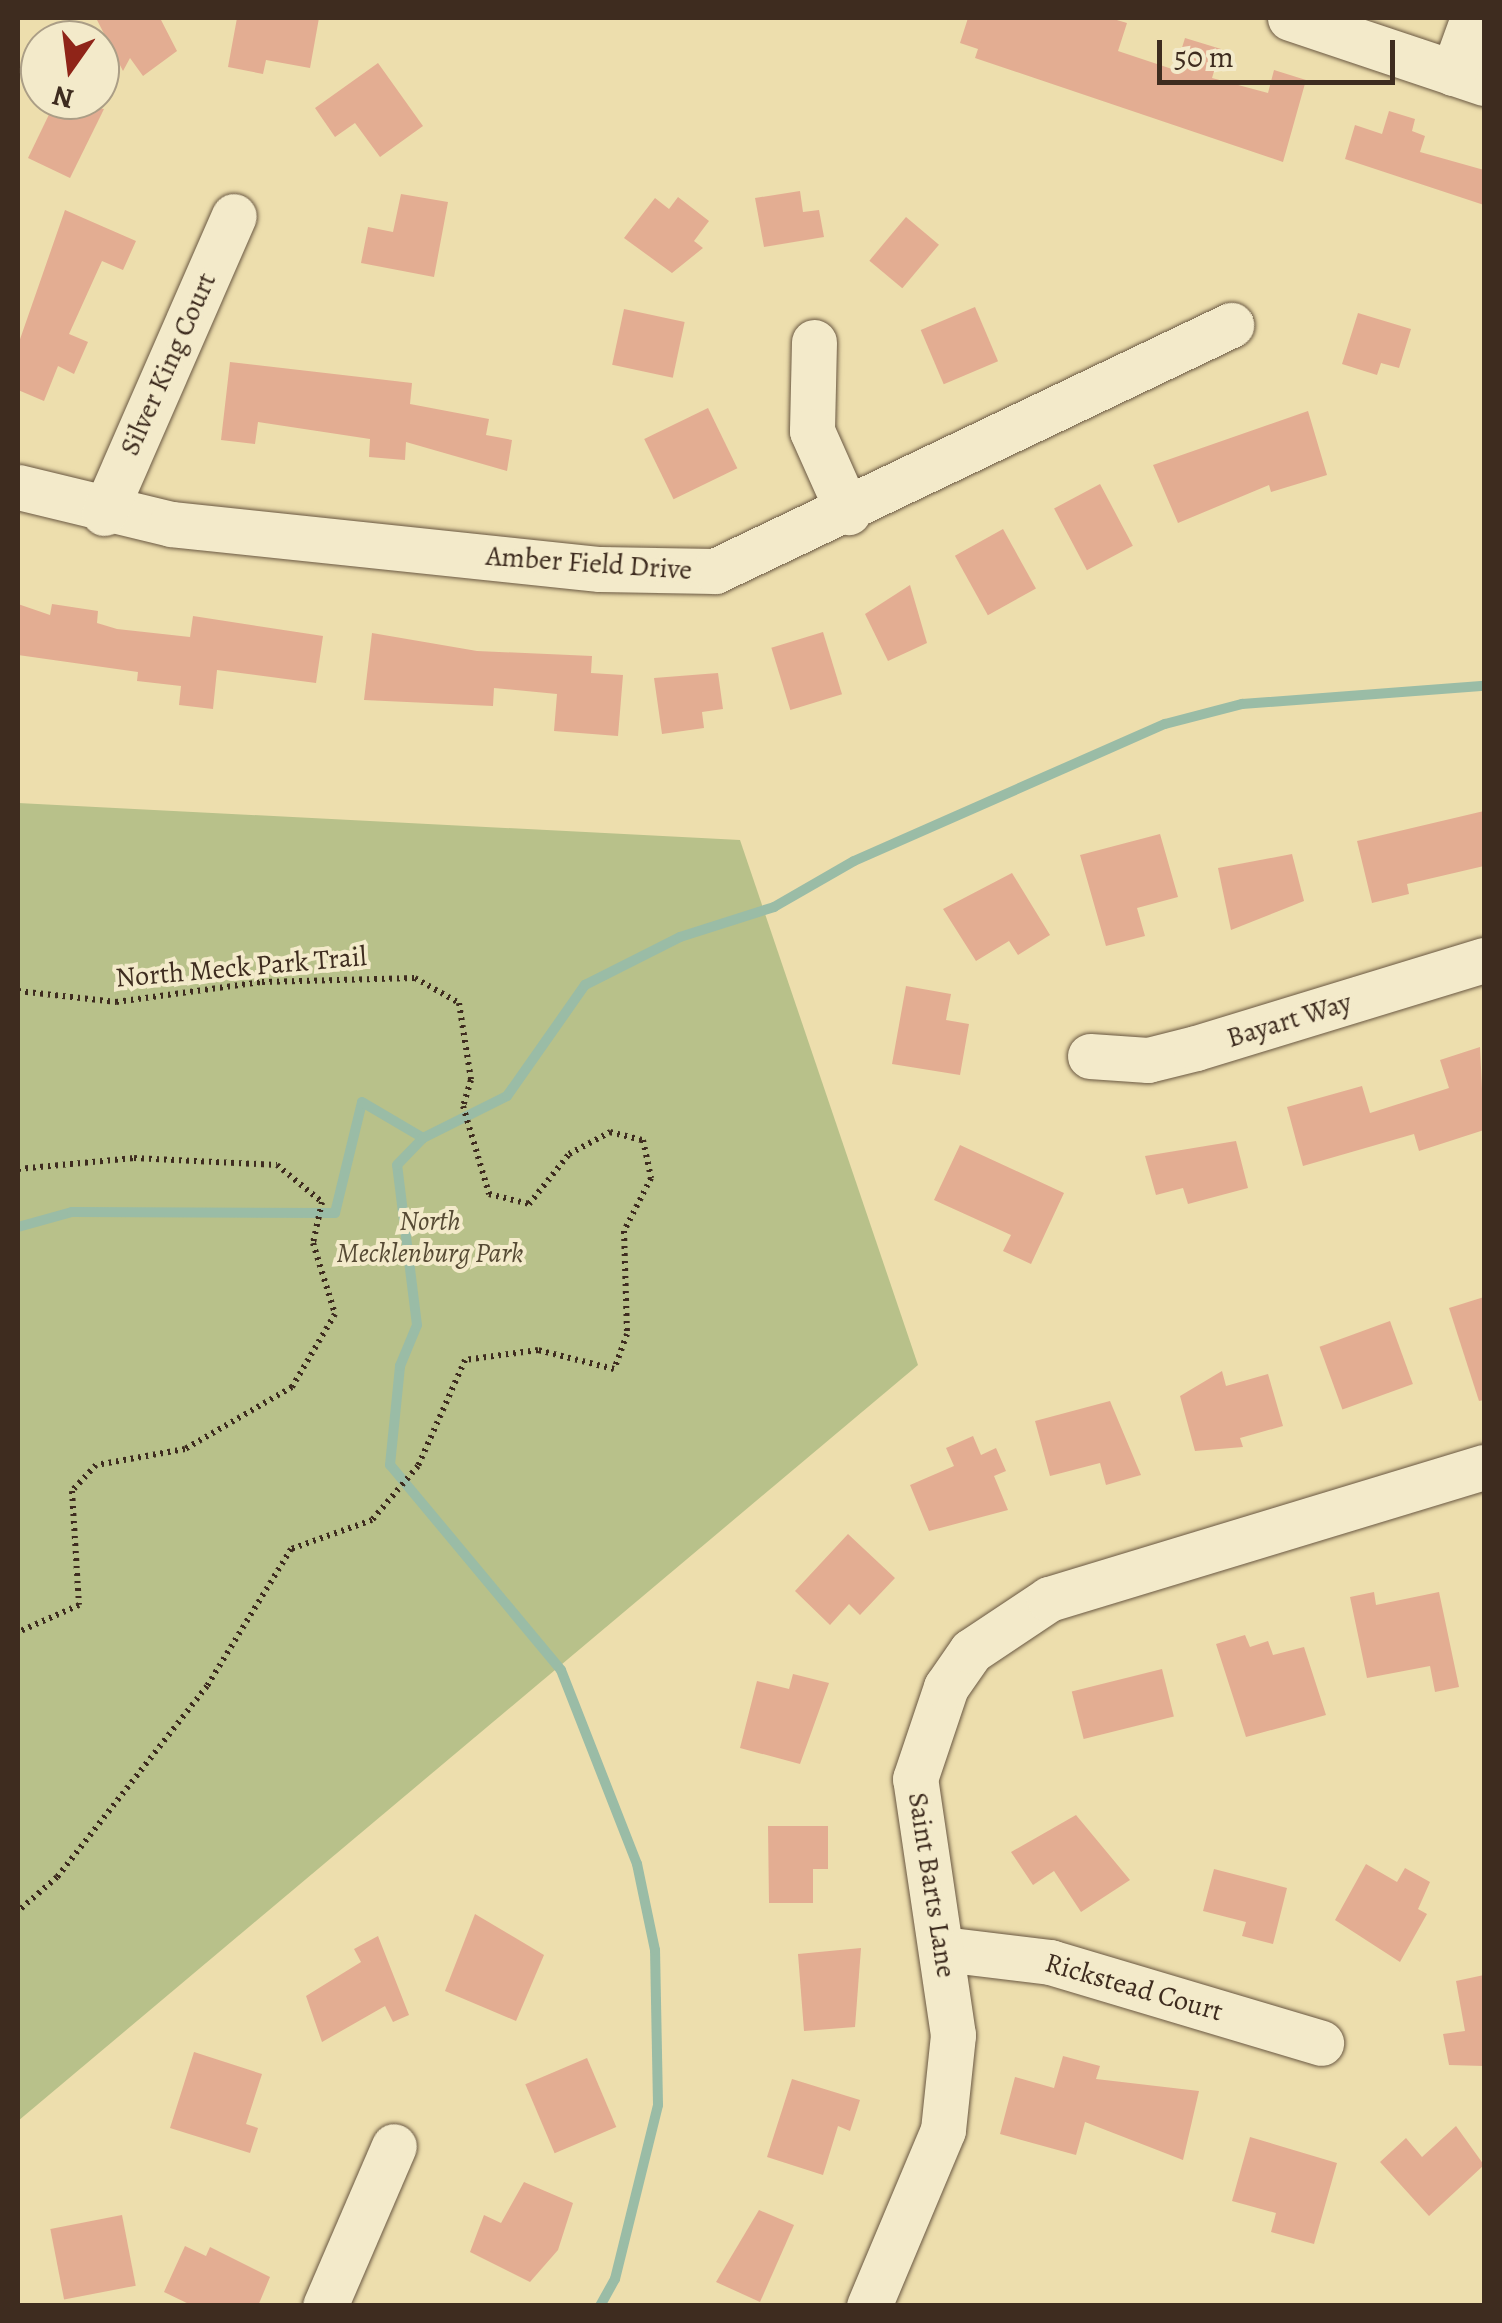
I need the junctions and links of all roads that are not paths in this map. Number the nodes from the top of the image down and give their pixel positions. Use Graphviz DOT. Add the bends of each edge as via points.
graph roads {
  1 [pos="1290,18"];
  2 [pos="1474,18"];
  3 [pos="1469,78"];
  4 [pos="234,216"];
  5 [pos="1232,325"];
  6 [pos="814,342"];
  7 [pos="18,487"];
  8 [pos="848,512"];
  9 [pos="104,513"];
  10 [pos="1484,960"];
  11 [pos="1090,1056"];
  12 [pos="1484,1466"];
  13 [pos="943,1949"];
  14 [pos="1321,2042"];
  15 [pos="394,2146"];
  16 [pos="325,2306"];
  17 [pos="869,2306"];
  1 -- 3 [label="street"];
  2 -- 3 [label="street"];
  4 -- 9 [label="street, Silver King Court"];
  5 -- 8 [label="street, Amber Field Drive"];
  6 -- 8 [label="street" via="812,430"];
  7 -- 9 [label="street, Amber Field Drive"];
  8 -- 9 [label="street, Amber Field Drive" via="750,561 670,574"];
  10 -- 11 [label="street, Bayart Way" via="1148,1060"];
  12 -- 13 [label="street, Saint Barts Lane" via="1049,1600 971,1650 946,1687 914,1779"];
  13 -- 14 [label="street, Rickstead Court" via="1050,1962"];
  13 -- 17 [label="street, Saint Barts Lane" via="953,2035 943,2130"];
  15 -- 16 [label="street"];
}
